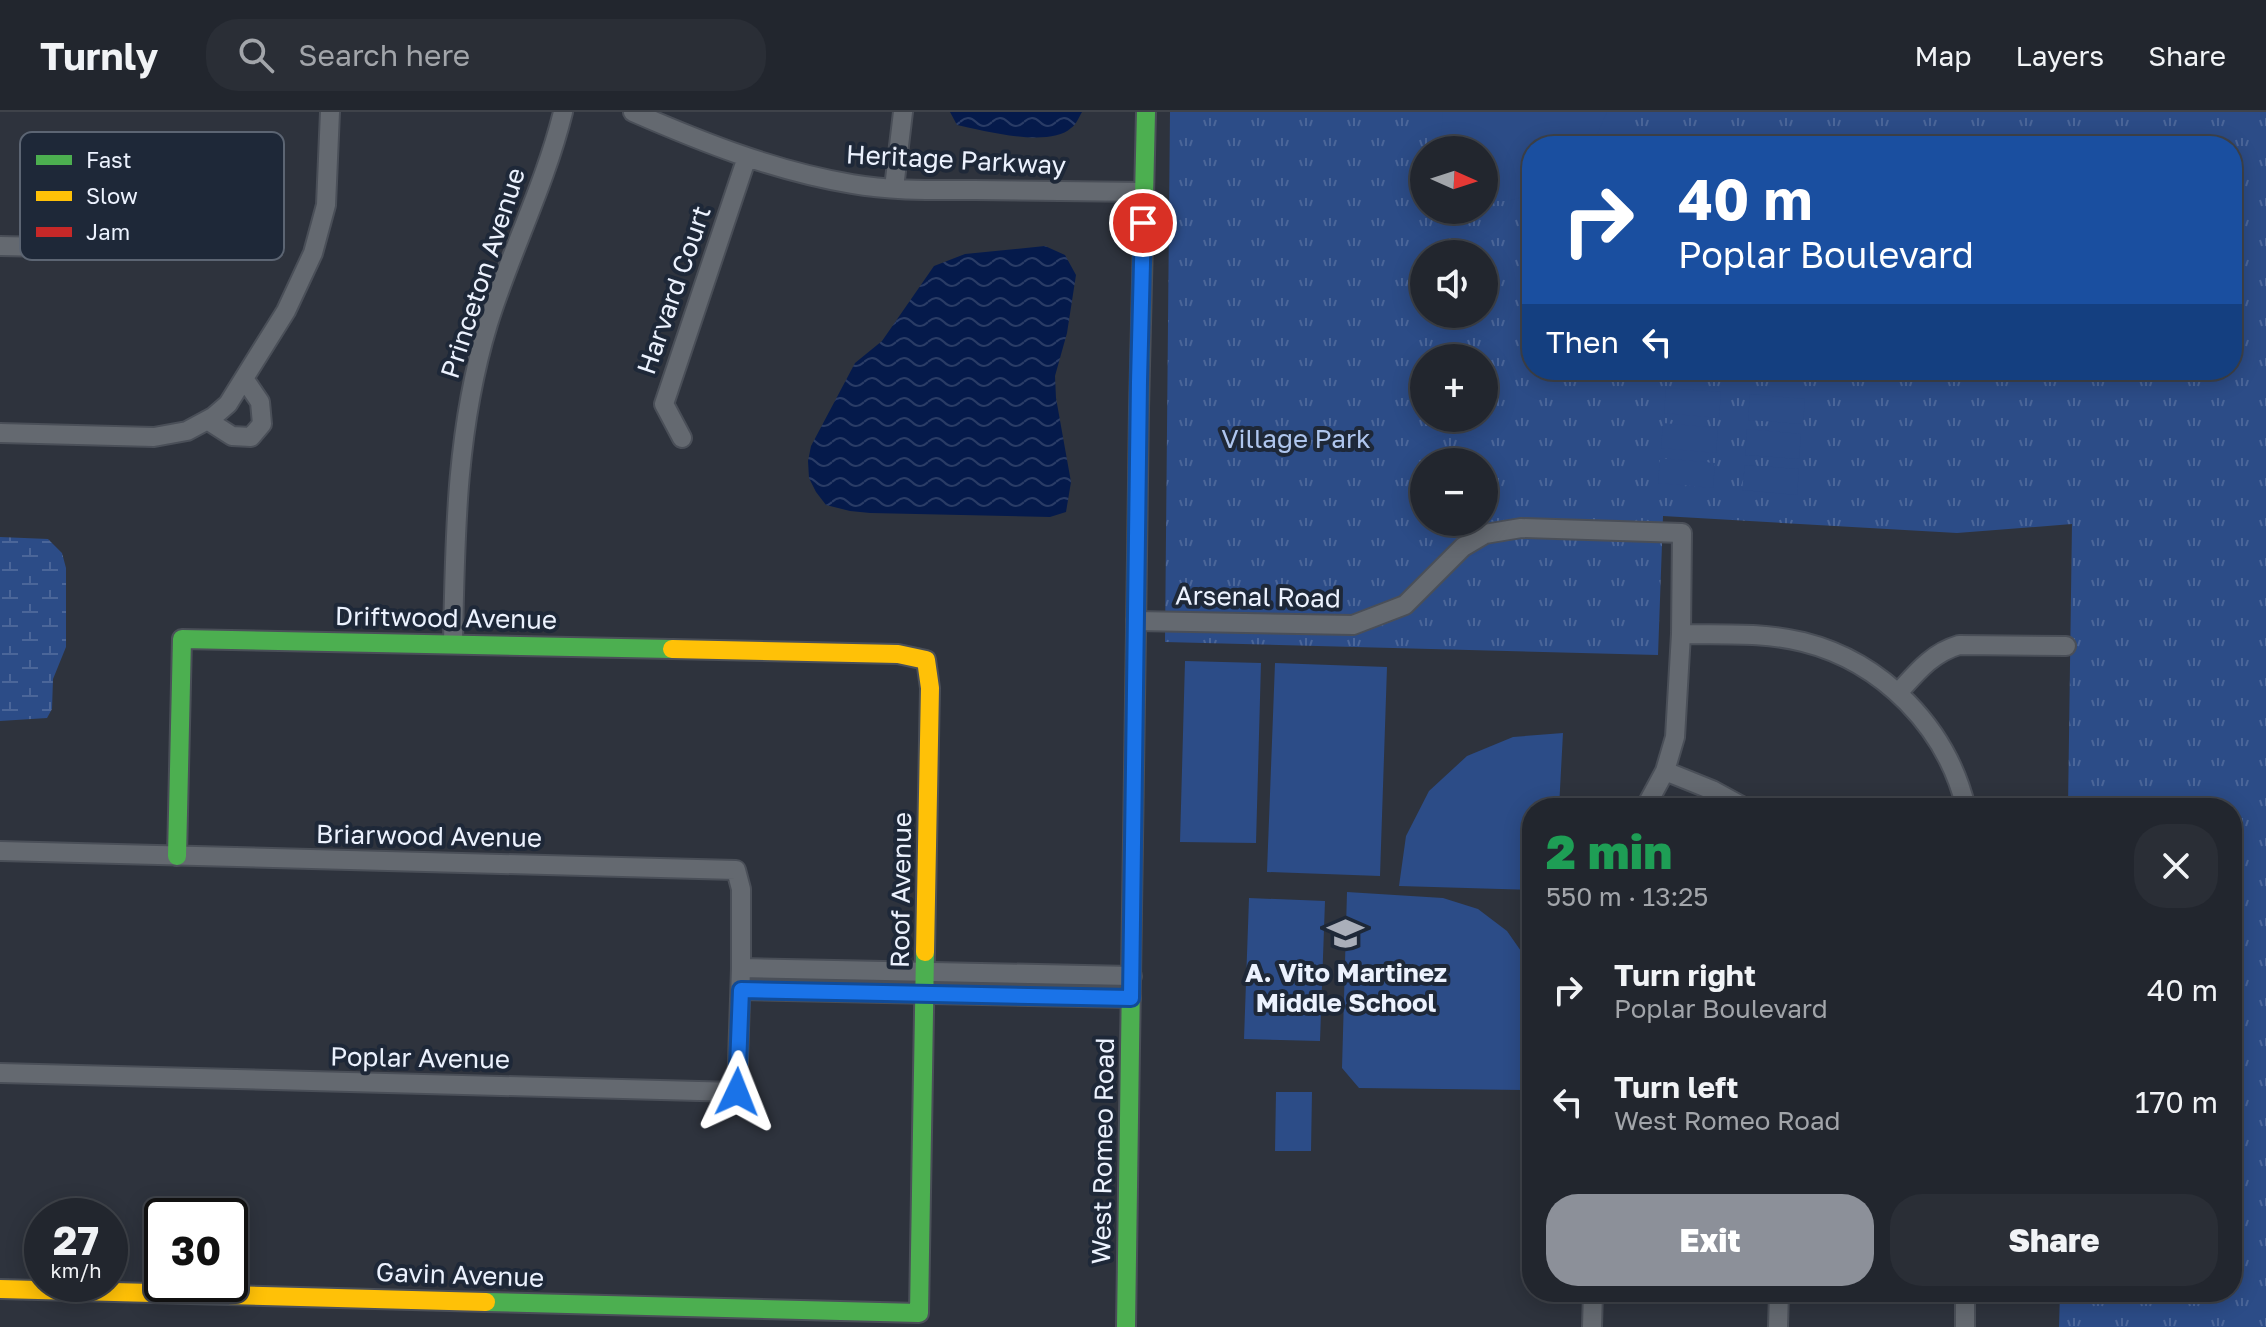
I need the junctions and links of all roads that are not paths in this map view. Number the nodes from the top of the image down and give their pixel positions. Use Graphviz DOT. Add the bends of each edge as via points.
graph roads {
  1 [pos="330,112"];
  2 [pos="563,112"];
  3 [pos="633,112"];
  4 [pos="903,112"];
  5 [pos="1146,112"];
  6 [pos="747,157"];
  7 [pos="894,188"];
  8 [pos="1144,192"];
  9 [pos="0,246"];
  10 [pos="20,246"];
  11 [pos="245,380"];
  12 [pos="207,420"];
  13 [pos="0,433"];
  14 [pos="682,438"];
  15 [pos="1136,621"];
  16 [pos="1681,634"];
  17 [pos="453,643"];
  18 [pos="2066,646"];
  19 [pos="926,660"];
  20 [pos="1898,693"];
  21 [pos="1665,771"];
  22 [pos="1650,798"];
  23 [pos="1727,798"];
  24 [pos="1963,798"];
  25 [pos="0,851"];
  26 [pos="177,856"];
  27 [pos="741,968"];
  28 [pos="926,972"];
  29 [pos="1132,976"];
  30 [pos="741,990"];
  31 [pos="926,993"];
  32 [pos="1131,998"];
  33 [pos="0,1073"];
  34 [pos="0,1289"];
  35 [pos="1593,1302"];
  36 [pos="1779,1302"];
  37 [pos="1965,1302"];
  38 [pos="919,1313"];
  39 [pos="1126,1327"];
  40 [pos="1592,1327"];
  41 [pos="1778,1327"];
  42 [pos="1965,1327"];
  1 -- 11 [label="street" via="328,186 320,230 286,311"];
  2 -- 17 [label="street, Princeton Avenue" via="489,322 468,403 456,503"];
  3 -- 6 [label="street, Heritage Parkway"];
  4 -- 7 [label="street"];
  5 -- 8 [label="street, West Romeo Road"];
  6 -- 7 [label="street, Heritage Parkway" via="828,179"];
  6 -- 14 [label="street, Harvard Court" via="664,404"];
  7 -- 8 [label="street, Heritage Parkway"];
  8 -- 15 [label="street, West Romeo Road"];
  9 -- 10 [label="street"];
  11 -- 12 [label="street" via="228,404"];
  11 -- 12 [label="street" via="260,402 262,424 251,437 232,436"];
  12 -- 13 [label="street" via="187,431 154,437"];
  15 -- 16 [label="street, Arsenal Road" via="1353,625 1405,605 1463,547 1485,534 1521,528 1682,533"];
  15 -- 29 [label="street, West Romeo Road"];
  16 -- 20 [label="street" via="1802,641 1859,663"];
  16 -- 21 [label="street" via="1675,737"];
  17 -- 19 [label="street, Driftwood Avenue" via="898,654"];
  17 -- 26 [label="street, Driftwood Avenue" via="182,639"];
  18 -- 20 [label="street" via="1959,645 1931,658"];
  19 -- 28 [label="street, Roof Avenue"];
  20 -- 24 [label="street" via="1941,745"];
  21 -- 22 [label="street"];
  21 -- 23 [label="street"];
  25 -- 26 [label="street, Briarwood Avenue"];
  26 -- 27 [label="street, Briarwood Avenue" via="736,870 741,889"];
  27 -- 28 [label="street"];
  27 -- 30 [label="street, Briarwood Avenue"];
  28 -- 29 [label="street"];
  28 -- 31 [label="street, Roof Avenue"];
  29 -- 32 [label="street, West Romeo Road"];
  30 -- 31 [label="street"];
  30 -- 33 [label="street, Poplar Avenue" via="737,1092"];
  31 -- 32 [label="street"];
  31 -- 38 [label="street, Roof Avenue"];
  32 -- 39 [label="street, West Romeo Road"];
  34 -- 38 [label="street, Gavin Avenue"];
  35 -- 40 [label="street"];
  36 -- 41 [label="street"];
  37 -- 42 [label="street"];
}
